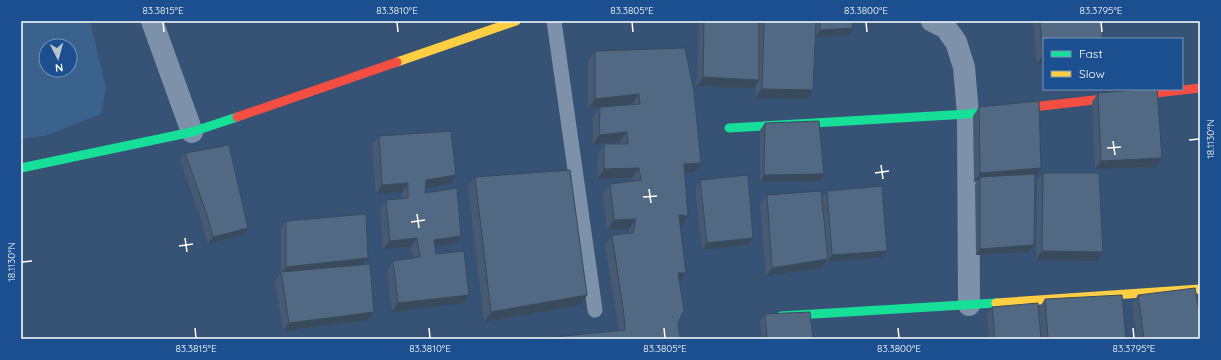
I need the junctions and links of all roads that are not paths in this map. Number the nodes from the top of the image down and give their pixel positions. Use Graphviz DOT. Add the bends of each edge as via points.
graph roads {
  1 [pos="152,21"];
  2 [pos="516,21"];
  3 [pos="554,21"];
  4 [pos="932,21"];
  5 [pos="1200,88"];
  6 [pos="1182,90"];
  7 [pos="1183,90"];
  8 [pos="968,114"];
  9 [pos="729,128"];
  10 [pos="192,132"];
  11 [pos="21,168"];
  12 [pos="1200,289"];
  13 [pos="969,305"];
  14 [pos="595,310"];
  15 [pos="770,316"];
  1 -- 10 [label="street"];
  2 -- 10 [label="street"];
  3 -- 14 [label="lane"];
  4 -- 8 [label="street" via="946,28 956,42 964,67"];
  5 -- 7 [label="street"];
  6 -- 8 [label="street"];
  8 -- 9 [label="street"];
  8 -- 13 [label="street"];
  10 -- 11 [label="street"];
  12 -- 13 [label="street"];
  13 -- 15 [label="street"];
}
